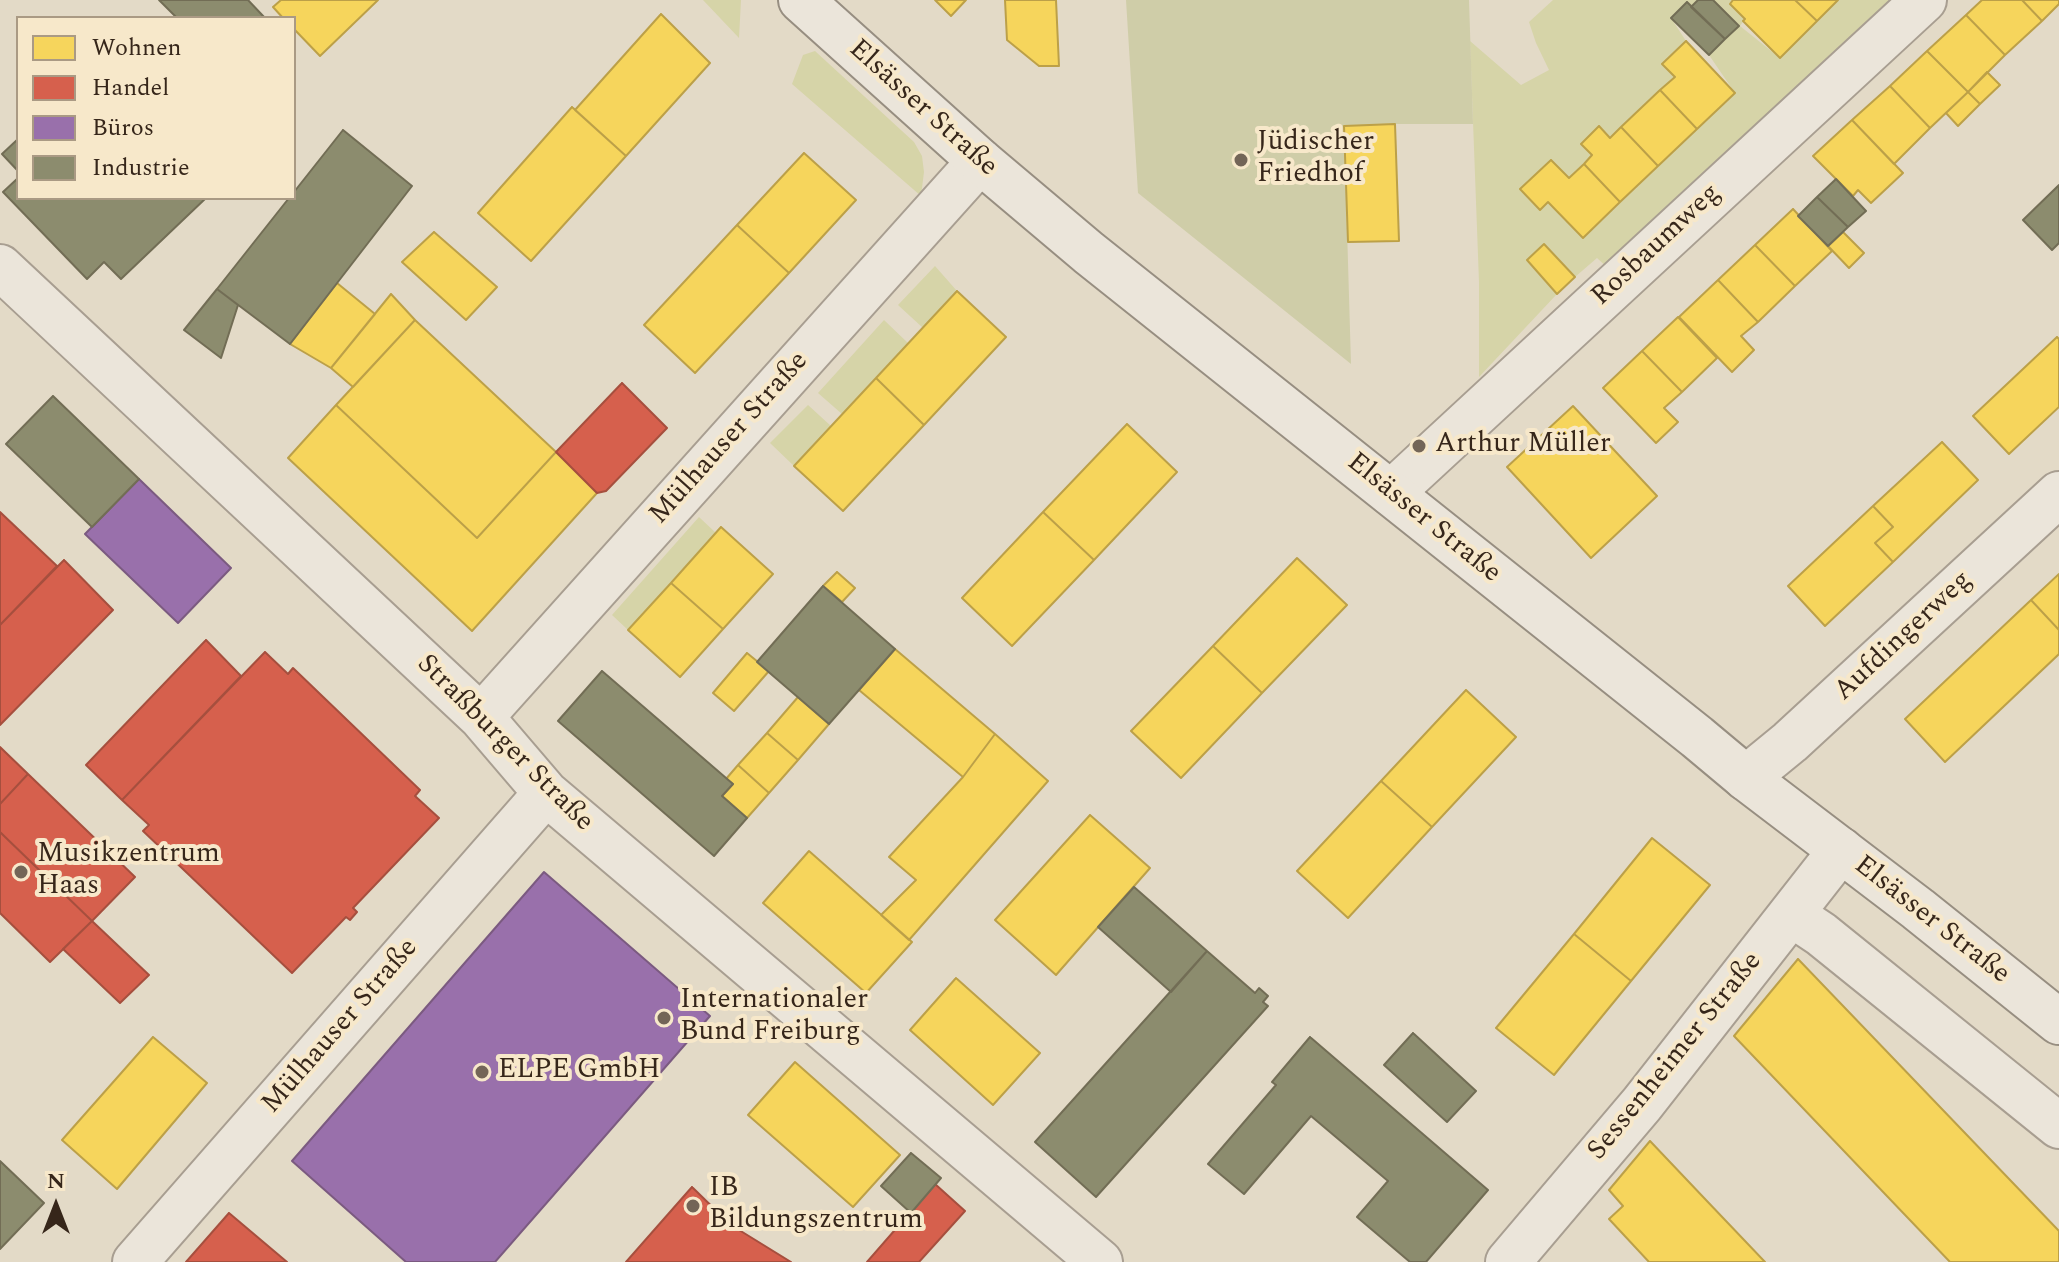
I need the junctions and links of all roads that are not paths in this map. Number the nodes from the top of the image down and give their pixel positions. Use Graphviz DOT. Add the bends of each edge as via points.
graph roads {
  1 [pos="801,0"];
  2 [pos="1924,0"];
  3 [pos="980,161"];
  4 [pos="0,267"];
  5 [pos="1391,493"];
  6 [pos="2059,494"];
  7 [pos="481,717"];
  8 [pos="1746,778"];
  9 [pos="546,793"];
  10 [pos="1841,850"];
  11 [pos="1791,914"];
  12 [pos="2059,1022"];
  13 [pos="2059,1126"];
  14 [pos="135,1262"];
  15 [pos="1100,1262"];
  16 [pos="1508,1262"];
  1 -- 3 [label="street, Elsässer Straße"];
  2 -- 5 [label="street, Rosbaumweg"];
  3 -- 5 [label="street, Elsässer Straße"];
  3 -- 7 [label="street, Mülhauser Straße"];
  4 -- 7 [label="street, Straßburger Straße"];
  5 -- 8 [label="street, Elsässer Straße"];
  6 -- 8 [label="street, Aufdingerweg"];
  7 -- 9 [label="street, Straßburger Straße"];
  8 -- 10 [label="street, Elsässer Straße"];
  9 -- 14 [label="street, Mülhauser Straße"];
  9 -- 15 [label="street, Straßburger Straße"];
  10 -- 11 [label="street, Sessenheimer Straße"];
  10 -- 12 [label="street, Elsässer Straße"];
  11 -- 13 [label="street"];
  11 -- 16 [label="street, Sessenheimer Straße" via="1642,1104"];
}
